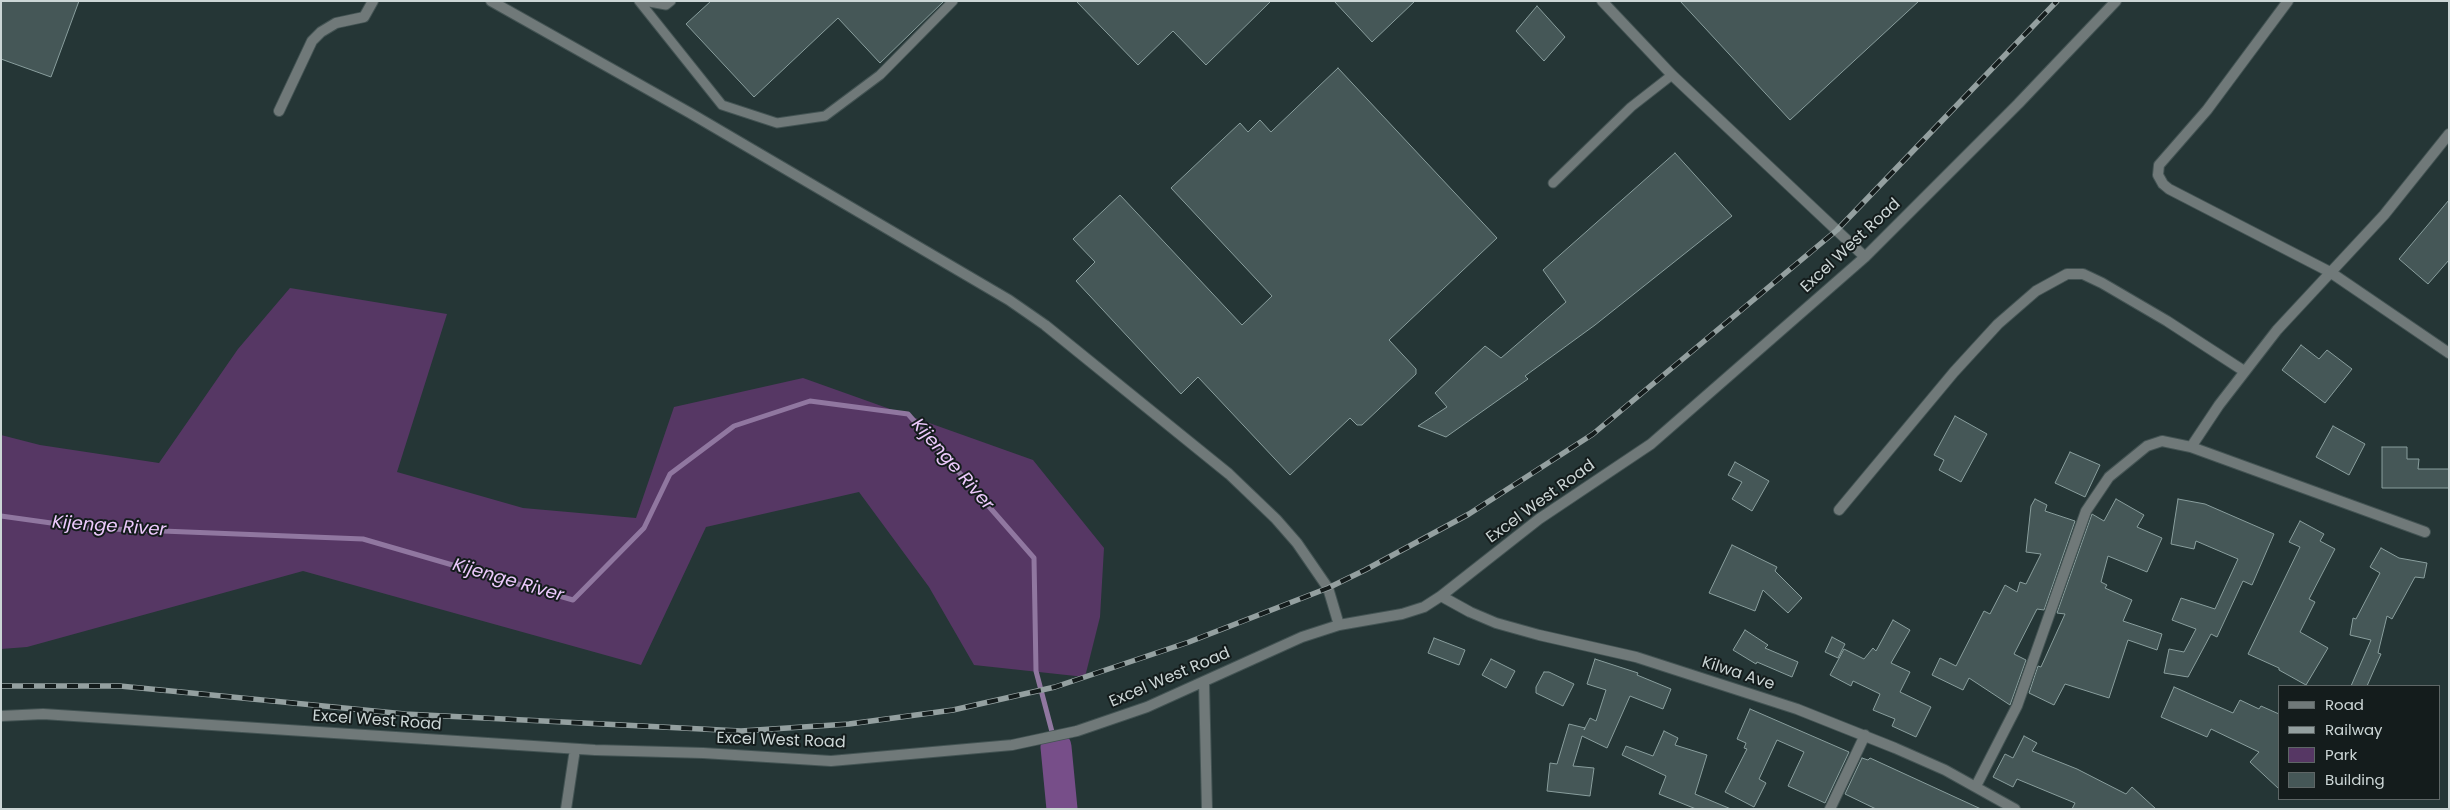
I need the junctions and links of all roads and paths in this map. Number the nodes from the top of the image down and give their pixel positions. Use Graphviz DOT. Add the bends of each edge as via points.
graph roads {
  1 [pos="373,1"];
  2 [pos="491,1"];
  3 [pos="639,1"];
  4 [pos="644,1"];
  5 [pos="671,1"];
  6 [pos="953,1"];
  7 [pos="1602,1"];
  8 [pos="2116,1"];
  9 [pos="2288,1"];
  10 [pos="1672,75"];
  11 [pos="279,111"];
  12 [pos="2449,134"];
  13 [pos="1553,183"];
  14 [pos="1865,257"];
  15 [pos="2330,272"];
  16 [pos="2449,353"];
  17 [pos="2244,371"];
  18 [pos="2192,447"];
  19 [pos="1839,510"];
  20 [pos="2425,532"];
  21 [pos="1441,596"];
  22 [pos="1339,625"];
  23 [pos="1204,682"];
  24 [pos="1,716"];
  25 [pos="1865,735"];
  26 [pos="575,749"];
  27 [pos="1976,786"];
  28 [pos="566,809"];
  29 [pos="1207,809"];
  30 [pos="1830,809"];
  31 [pos="2015,809"];
  1 -- 11 [label="street" via="364,17 336,23 312,41"];
  2 -- 22 [label="street" via="1010,300 1045,325 1229,474 1276,519 1328,588"];
  3 -- 6 [label="lane" via="722,105 777,123 824,116 880,75"];
  4 -- 5 [label="lane" via="666,5"];
  7 -- 10 [label="street"];
  8 -- 14 [label="street, Excel West Road"];
  9 -- 15 [label="street" via="2207,110 2159,165 2158,175 2169,189"];
  10 -- 13 [label="lane" via="1631,107"];
  10 -- 14 [label="street"];
  12 -- 15 [label="street" via="2384,215"];
  14 -- 21 [label="street, Excel West Road" via="1651,444 1539,519"];
  15 -- 16 [label="street"];
  15 -- 17 [label="street"];
  17 -- 18 [label="street"];
  17 -- 19 [label="street" via="2102,283 2083,274 2067,274 2036,291 1998,324"];
  18 -- 20 [label="street"];
  18 -- 27 [label="street" via="2162,441 2147,446 2100,488 2079,529 2017,706"];
  21 -- 22 [label="street, Excel West Road" via="1424,607 1402,614"];
  21 -- 25 [label="street, Kilwa Ave" via="1496,622 1636,657 1797,709"];
  22 -- 23 [label="street, Excel West Road" via="1302,637"];
  23 -- 26 [label="street, Excel West Road" via="1147,707 1077,730 1012,746 831,761"];
  23 -- 29 [label="street"];
  24 -- 26 [label="street, Excel West Road" via="53,715"];
  25 -- 27 [label="street, Kilwa Ave"];
  25 -- 30 [label="street"];
  26 -- 28 [label="street"];
  27 -- 31 [label="street, Kilwa Ave"];
}
